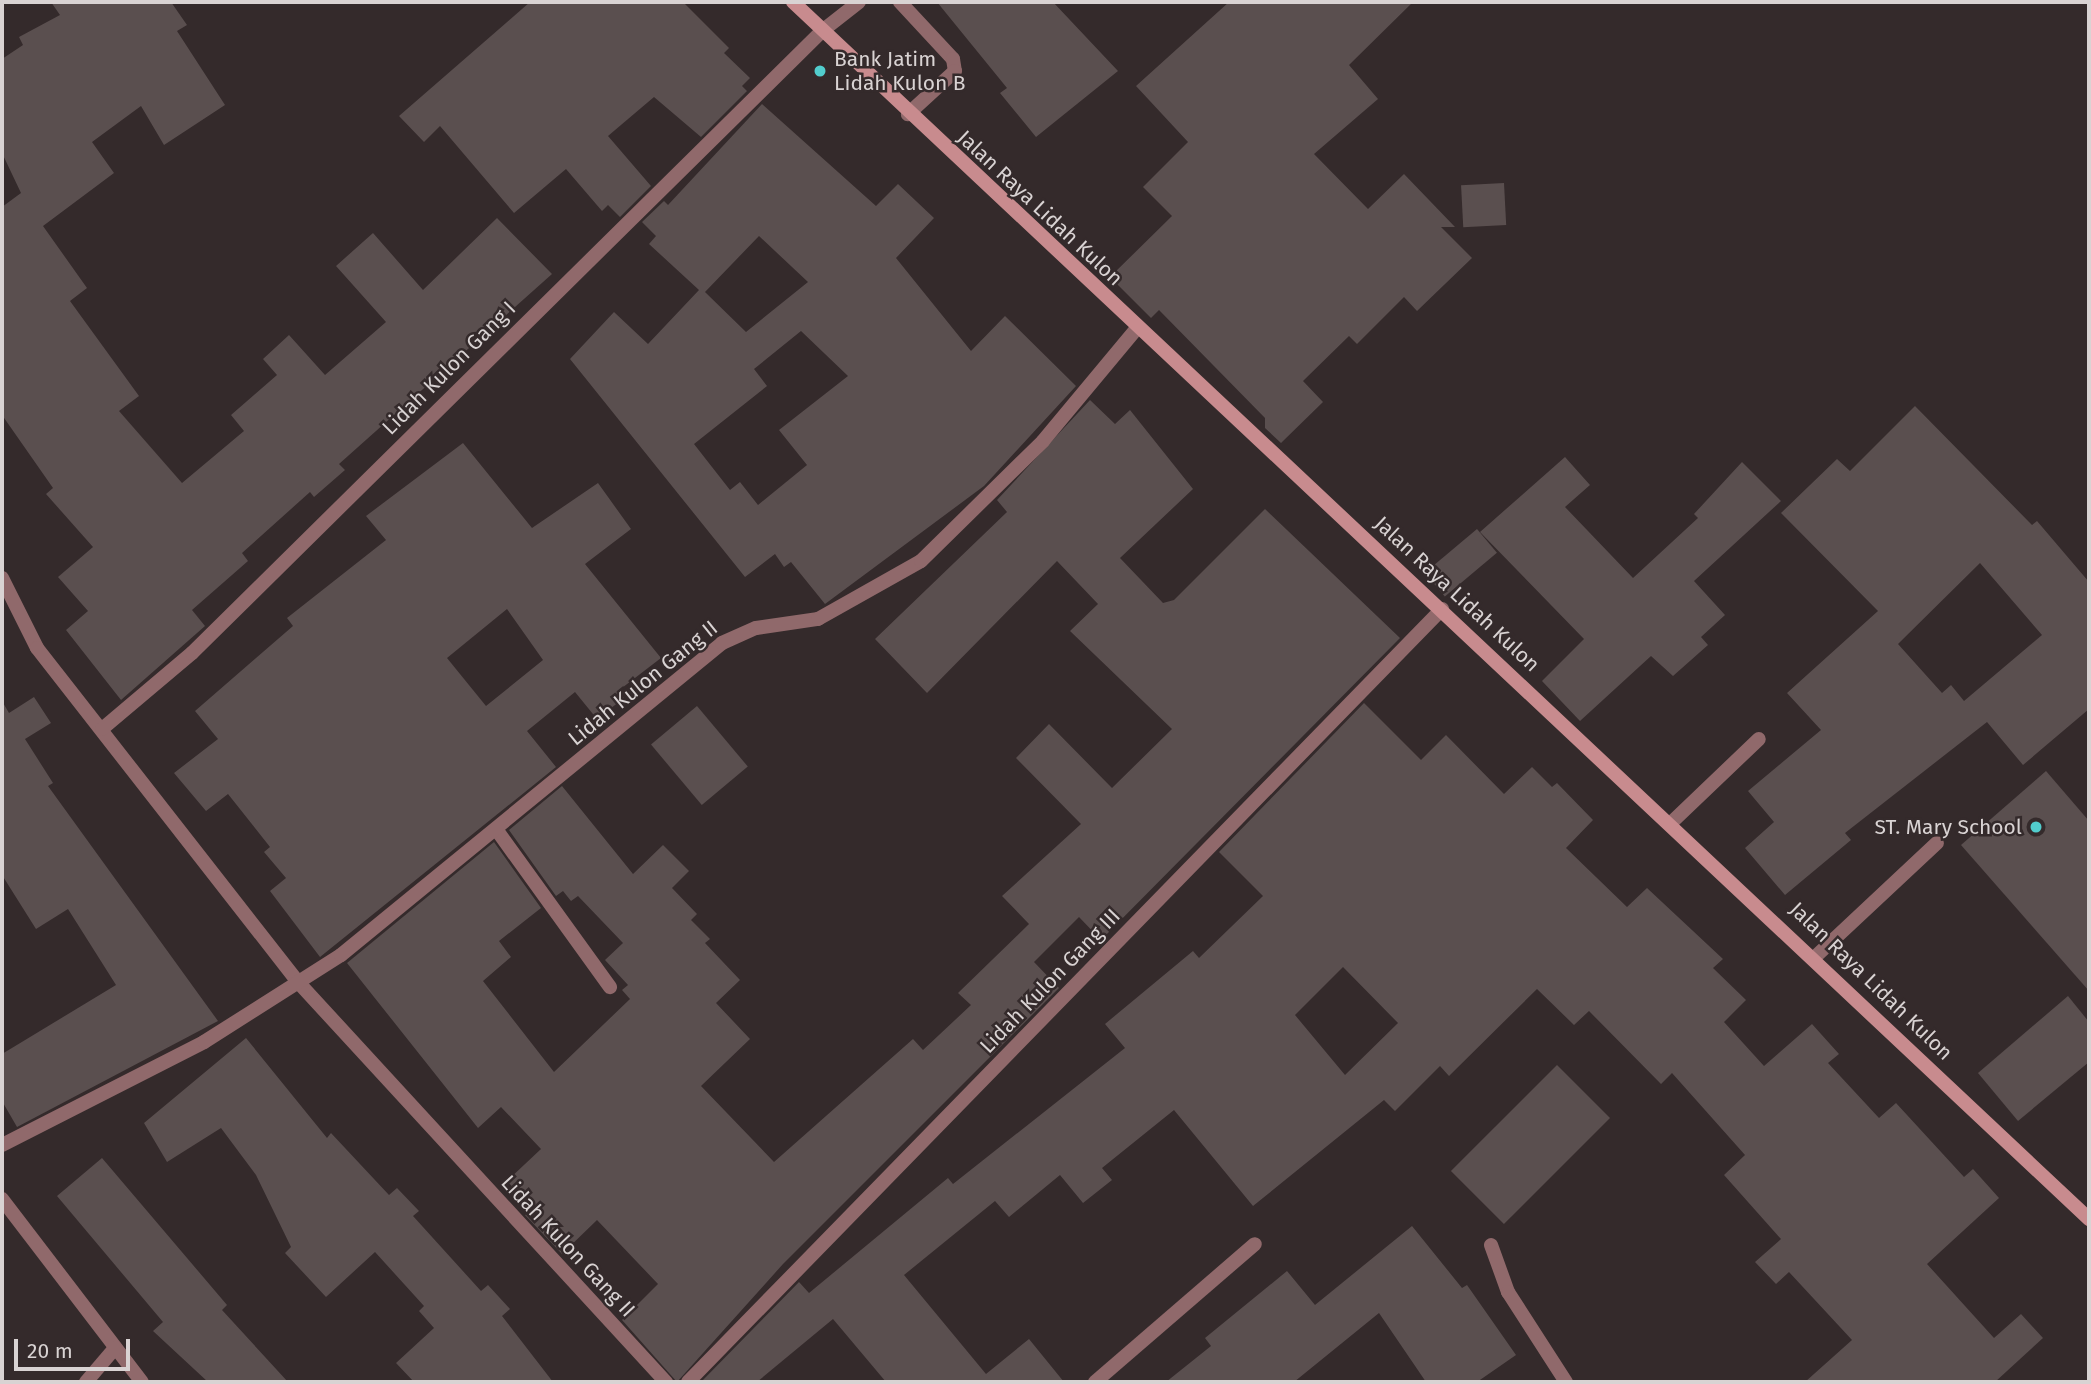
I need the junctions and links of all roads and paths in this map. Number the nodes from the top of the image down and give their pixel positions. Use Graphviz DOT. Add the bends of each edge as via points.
graph roads {
  1 [pos="793,2"];
  2 [pos="859,2"];
  3 [pos="900,2"];
  4 [pos="822,31"];
  5 [pos="908,114"];
  6 [pos="1138,327"];
  7 [pos="2,578"];
  8 [pos="1442,609"];
  9 [pos="102,729"];
  10 [pos="1759,739"];
  11 [pos="1672,822"];
  12 [pos="496,829"];
  13 [pos="1937,843"];
  14 [pos="1815,957"];
  15 [pos="298,982"];
  16 [pos="610,987"];
  17 [pos="2,1145"];
  18 [pos="2,1199"];
  19 [pos="2089,1219"];
  20 [pos="1255,1244"];
  21 [pos="1491,1245"];
  22 [pos="115,1348"];
  23 [pos="86,1382"];
  24 [pos="142,1382"];
  25 [pos="666,1382"];
  26 [pos="688,1382"];
  27 [pos="1095,1382"];
  28 [pos="1566,1382"];
  1 -- 4 [label="main road, Jalan Raya Lidah Kulon"];
  2 -- 4 [label="street, Lidah Kulon Gang I"];
  3 -- 5 [label="street" via="953,59 955,71"];
  4 -- 5 [label="main road, Jalan Raya Lidah Kulon"];
  4 -- 9 [label="street, Lidah Kulon Gang I" via="192,653"];
  5 -- 6 [label="main road, Jalan Raya Lidah Kulon"];
  6 -- 8 [label="main road, Jalan Raya Lidah Kulon"];
  6 -- 12 [label="street, Lidah Kulon Gang II" via="1042,441 920,561 818,619 756,628 722,643"];
  7 -- 9 [label="street, Lidah Kulon Gang II" via="15,615"];
  8 -- 11 [label="main road, Jalan Raya Lidah Kulon"];
  8 -- 26 [label="street, Lidah Kulon Gang III"];
  9 -- 15 [label="street, Lidah Kulon Gang II"];
  10 -- 11 [label="street"];
  11 -- 14 [label="main road, Jalan Raya Lidah Kulon"];
  12 -- 15 [label="street, Lidah Kulon Gang II" via="341,955"];
  12 -- 16 [label="street"];
  13 -- 14 [label="street"];
  14 -- 19 [label="main road, Jalan Raya Lidah Kulon"];
  15 -- 17 [label="street, Lidah Kulon Gang II" via="204,1042"];
  15 -- 25 [label="street, Lidah Kulon Gang II"];
  18 -- 22 [label="street"];
  20 -- 27 [label="street"];
  21 -- 28 [label="street" via="1508,1292"];
  22 -- 23 [label="street"];
  22 -- 24 [label="street"];
}
